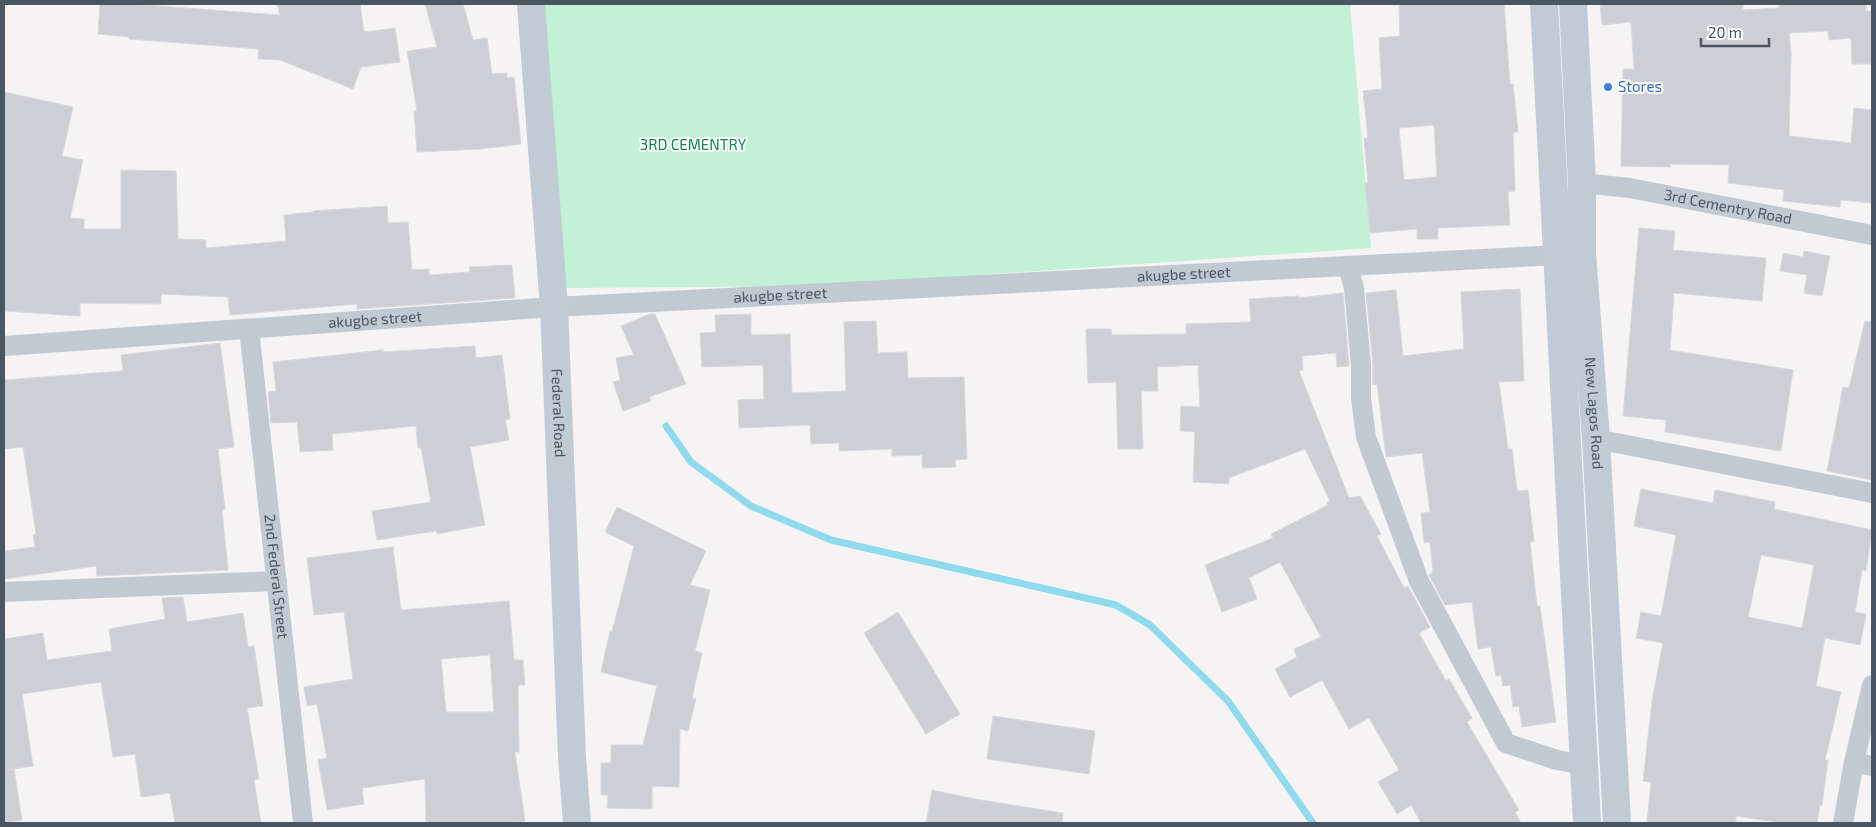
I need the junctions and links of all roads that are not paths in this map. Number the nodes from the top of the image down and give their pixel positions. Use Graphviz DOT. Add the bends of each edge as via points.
graph roads {
  1 [pos="531,4"];
  2 [pos="1544,4"];
  3 [pos="1573,4"];
  4 [pos="1582,183"];
  5 [pos="1872,235"];
  6 [pos="1558,255"];
  7 [pos="1348,266"];
  8 [pos="554,307"];
  9 [pos="250,329"];
  10 [pos="4,346"];
  11 [pos="1596,439"];
  12 [pos="1872,493"];
  13 [pos="277,581"];
  14 [pos="4,592"];
  15 [pos="1872,685"];
  16 [pos="1863,764"];
  17 [pos="1583,765"];
  18 [pos="302,823"];
  19 [pos="577,823"];
  20 [pos="1586,823"];
  21 [pos="1617,823"];
  22 [pos="1843,823"];
  1 -- 8 [label="main road, Federal Road"];
  2 -- 6 [label="main road, New Lagos Road"];
  3 -- 4 [label="main road, New Lagos Road"];
  4 -- 5 [label="street, 3rd Cementry Road" via="1630,188"];
  4 -- 11 [label="main road, New Lagos Road" via="1582,253"];
  6 -- 7 [label="street, akugbe street"];
  6 -- 17 [label="main road, New Lagos Road"];
  7 -- 8 [label="street, akugbe street"];
  7 -- 17 [label="street" via="1354,288 1366,436 1419,581 1506,744"];
  8 -- 9 [label="street, akugbe street"];
  8 -- 19 [label="main road, Federal Road"];
  9 -- 10 [label="street, akugbe street"];
  9 -- 13 [label="street, 2nd Federal Street"];
  11 -- 12 [label="street"];
  11 -- 21 [label="main road, New Lagos Road"];
  13 -- 14 [label="street"];
  13 -- 18 [label="street, 2nd Federal Street"];
  15 -- 16 [label="street"];
  16 -- 22 [label="street"];
  17 -- 20 [label="main road, New Lagos Road"];
}
